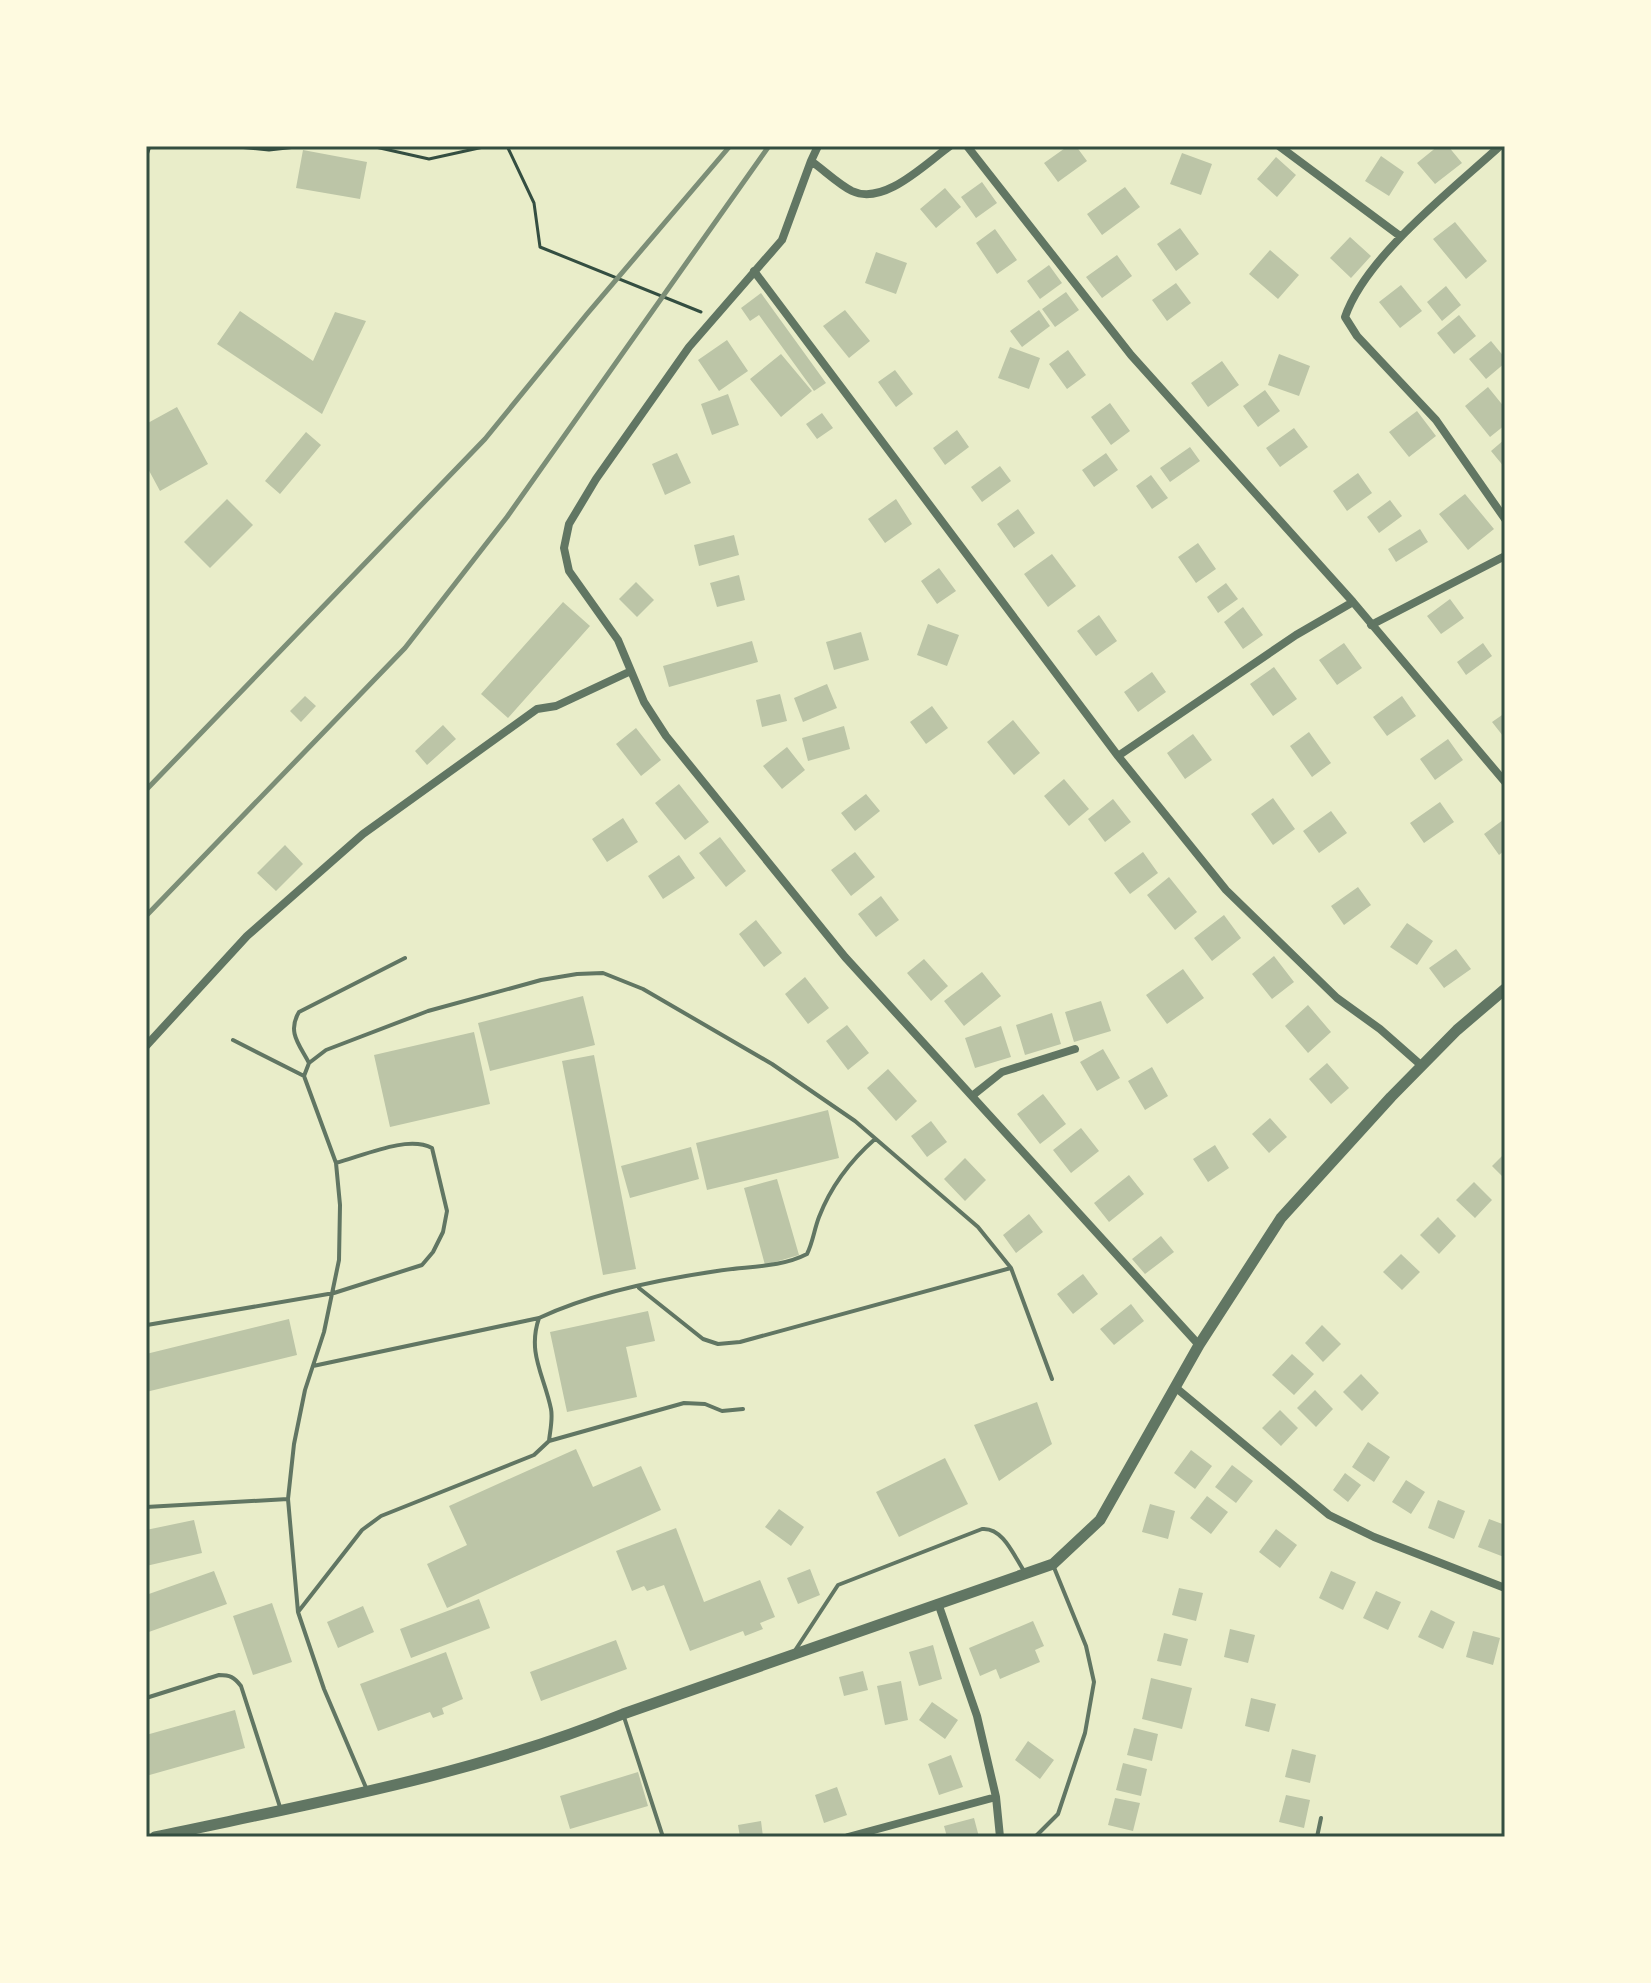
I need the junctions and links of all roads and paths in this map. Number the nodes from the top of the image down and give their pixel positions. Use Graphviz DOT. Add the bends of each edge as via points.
graph roads {
  1 [pos="150,146"];
  2 [pos="228,146"];
  3 [pos="305,146"];
  4 [pos="371,146"];
  5 [pos="488,146"];
  6 [pos="507,146"];
  7 [pos="818,146"];
  8 [pos="950,146"];
  9 [pos="967,146"];
  10 [pos="1279,146"];
  11 [pos="1500,146"];
  12 [pos="146,158"];
  13 [pos="811,161"];
  14 [pos="1400,236"];
  15 [pos="754,271"];
  16 [pos="715,319"];
  17 [pos="1505,519"];
  18 [pos="1505,556"];
  19 [pos="1353,602"];
  20 [pos="1371,625"];
  21 [pos="631,671"];
  22 [pos="1118,756"];
  23 [pos="1505,782"];
  24 [pos="405,958"];
  25 [pos="1505,989"];
  26 [pos="233,1040"];
  27 [pos="146,1046"];
  28 [pos="1075,1049"];
  29 [pos="309,1063"];
  30 [pos="1422,1066"];
  31 [pos="304,1076"];
  32 [pos="972,1096"];
  33 [pos="875,1139"];
  34 [pos="336,1163"];
  35 [pos="1011,1268"];
  36 [pos="639,1288"];
  37 [pos="334,1293"];
  38 [pos="539,1318"];
  39 [pos="147,1325"];
  40 [pos="1199,1345"];
  41 [pos="313,1366"];
  42 [pos="1052,1379"];
  43 [pos="1175,1387"];
  44 [pos="743,1409"];
  45 [pos="549,1441"];
  46 [pos="288,1499"];
  47 [pos="146,1507"];
  48 [pos="1053,1564"];
  49 [pos="1025,1573"];
  50 [pos="1505,1588"];
  51 [pos="938,1603"];
  52 [pos="298,1612"];
  53 [pos="793,1654"];
  54 [pos="146,1698"];
  55 [pos="623,1714"];
  56 [pos="368,1793"];
  57 [pos="996,1797"];
  58 [pos="281,1810"];
  59 [pos="1321,1818"];
  60 [pos="155,1837"];
  61 [pos="663,1837"];
  62 [pos="848,1837"];
  63 [pos="1000,1837"];
  64 [pos="1035,1837"];
  65 [pos="1317,1837"];
  1 -- 12 [label="path"];
  2 -- 3 [label="path"];
  4 -- 5 [label="path" via="429,159"];
  6 -- 16 [label="path" via="534,203 540,247"];
  7 -- 13 [label="street"];
  8 -- 13 [label="street" via="888,191 871,195 852,191"];
  9 -- 19 [label="street" via="1131,355"];
  10 -- 14 [label="street"];
  11 -- 14 [label="street"];
  13 -- 15 [label="street" via="782,240"];
  14 -- 17 [label="street" via="1351,300 1345,317 1436,420"];
  15 -- 16 [label="street"];
  15 -- 22 [label="street"];
  16 -- 21 [label="street" via="689,347 596,479 566,536 569,571 618,640"];
  18 -- 20 [label="street"];
  19 -- 20 [label="street"];
  19 -- 22 [label="street"];
  20 -- 23 [label="street"];
  21 -- 27 [label="street" via="556,706 537,709 363,834 247,936"];
  21 -- 32 [label="street" via="666,736 845,957"];
  22 -- 30 [label="street" via="1226,890 1337,998"];
  24 -- 29 [label="lane" via="299,1012 293,1035"];
  25 -- 30 [label="street"];
  26 -- 31 [label="lane"];
  28 -- 32 [label="street" via="1002,1072"];
  29 -- 31 [label="lane"];
  29 -- 33 [label="lane" via="326,1050 428,1011 541,980 603,973 643,989 772,1064"];
  30 -- 40 [label="street" via="1281,1218"];
  31 -- 34 [label="lane"];
  32 -- 40 [label="street"];
  33 -- 35 [label="lane" via="978,1227"];
  33 -- 36 [label="lane" via="850,1162 829,1195 807,1254 793,1262 715,1271"];
  34 -- 37 [label="lane" via="340,1219"];
  34 -- 37 [label="lane" via="421,1143 432,1148 447,1211 443,1232 422,1265"];
  35 -- 36 [label="lane" via="718,1344 703,1339"];
  35 -- 42 [label="lane"];
  36 -- 38 [label="lane"];
  37 -- 39 [label="lane"];
  37 -- 41 [label="lane"];
  38 -- 41 [label="lane"];
  38 -- 45 [label="lane" via="533,1349 552,1413"];
  40 -- 43 [label="street"];
  41 -- 46 [label="lane" via="294,1444"];
  43 -- 48 [label="street" via="1100,1520"];
  43 -- 50 [label="street" via="1329,1515"];
  44 -- 45 [label="lane" via="722,1411 684,1403"];
  45 -- 52 [label="lane" via="534,1455 381,1516 362,1530"];
  46 -- 47 [label="lane"];
  46 -- 52 [label="lane"];
  48 -- 49 [label="street"];
  48 -- 64 [label="lane" via="1086,1646 1094,1682 1085,1733 1058,1814"];
  49 -- 51 [label="street"];
  49 -- 53 [label="lane" via="999,1534 982,1529 838,1585"];
  51 -- 53 [label="street"];
  51 -- 57 [label="street" via="977,1716"];
  52 -- 56 [label="lane"];
  53 -- 55 [label="street"];
  54 -- 58 [label="lane" via="219,1675 234,1678"];
  55 -- 56 [label="street" via="558,1740"];
  55 -- 61 [label="lane"];
  56 -- 58 [label="street"];
  57 -- 62 [label="street"];
  57 -- 63 [label="street"];
  58 -- 60 [label="street"];
  59 -- 65 [label="lane"];
}
